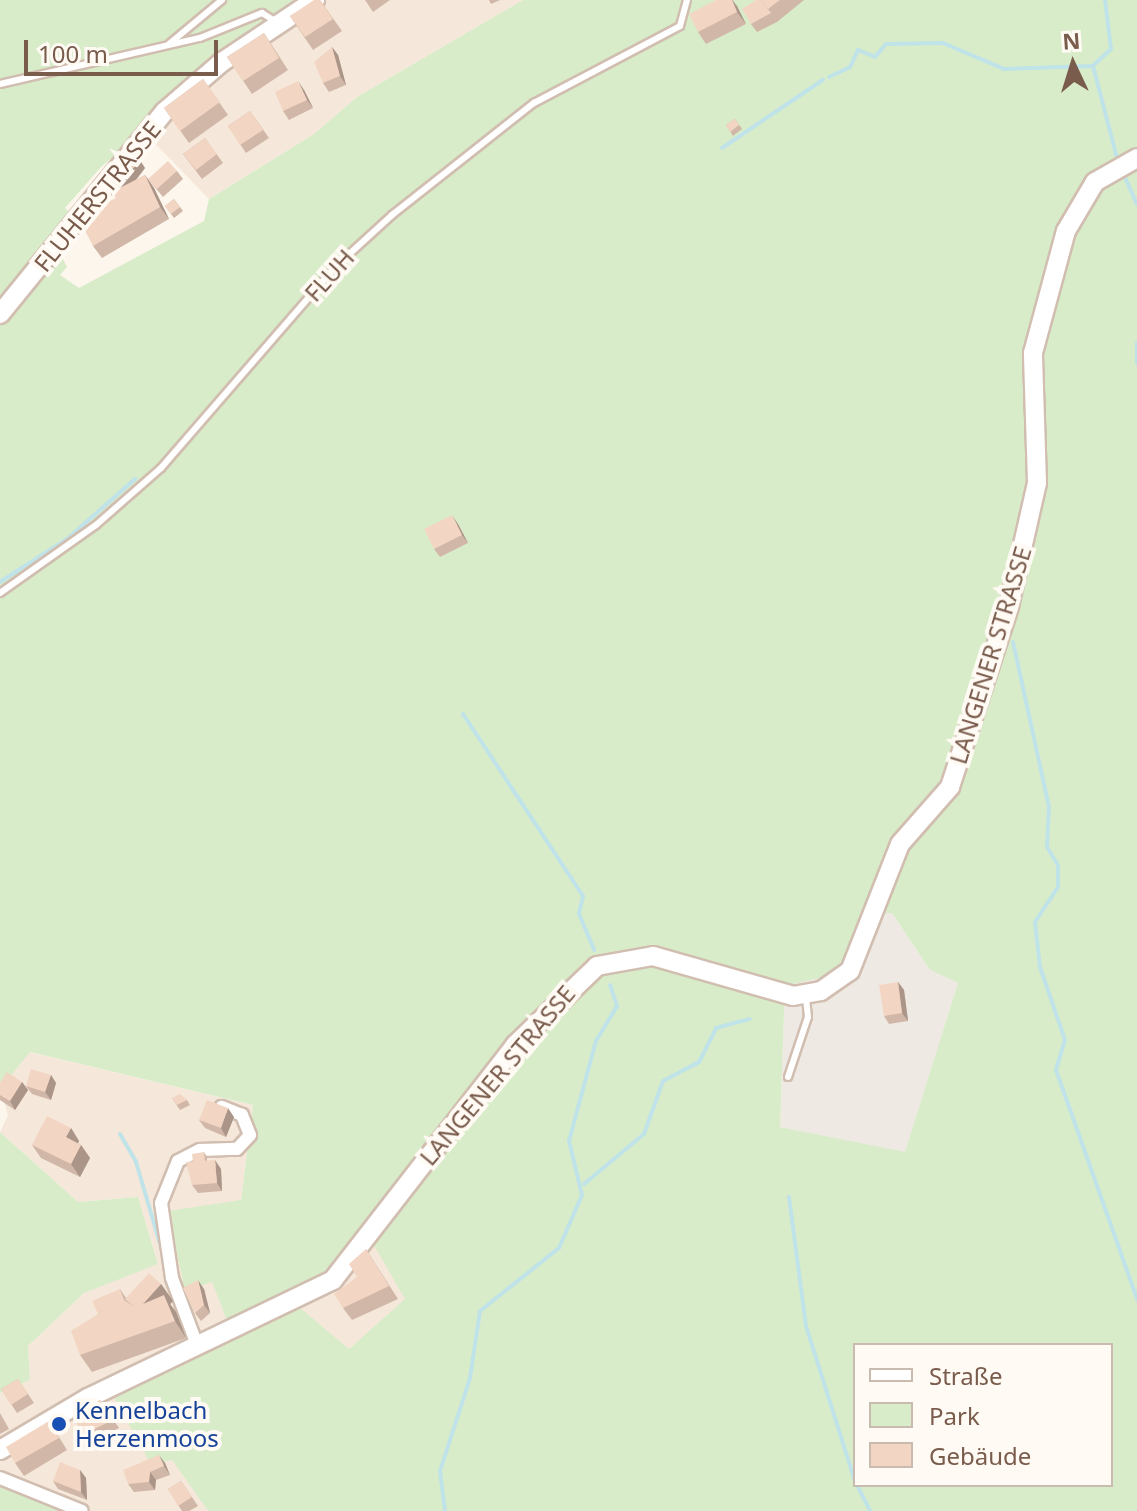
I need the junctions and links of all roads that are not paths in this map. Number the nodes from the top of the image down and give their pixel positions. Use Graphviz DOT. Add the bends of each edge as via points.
graph roads {
  1 [pos="222,0"];
  2 [pos="315,0"];
  3 [pos="687,0"];
  4 [pos="278,23"];
  5 [pos="169,44"];
  6 [pos="0,84"];
  7 [pos="1136,158"];
  8 [pos="0,314"];
  9 [pos="0,593"];
  10 [pos="806,995"];
  11 [pos="788,1077"];
  12 [pos="222,1107"];
  13 [pos="197,1345"];
  14 [pos="0,1450"];
  15 [pos="0,1478"];
  16 [pos="82,1511"];
  1 -- 5 [label="lane"];
  2 -- 4 [label="main road, FLUHERSTRASSE"];
  3 -- 9 [label="lane, FLUH" via="680,26 534,103 380,225 161,468 96,525"];
  4 -- 5 [label="lane" via="262,13"];
  4 -- 8 [label="main road, FLUHERSTRASSE" via="164,112"];
  5 -- 6 [label="lane"];
  7 -- 10 [label="main road, LANGENER STRASSE" via="1095,182 1066,231 1040,314 1033,353 1037,483 1009,606 950,787 896,852 856,963 833,985"];
  10 -- 11 [label="lane" via="808,1017"];
  10 -- 13 [label="main road, LANGENER STRASSE" via="778,994 653,956 597,966 507,1055 342,1272 303,1300"];
  12 -- 13 [label="street" via="242,1115 250,1135 229,1152 184,1156 171,1167 161,1203 172,1278"];
  13 -- 14 [label="main road, LANGENER STRASSE"];
  15 -- 16 [label="street"];
}
